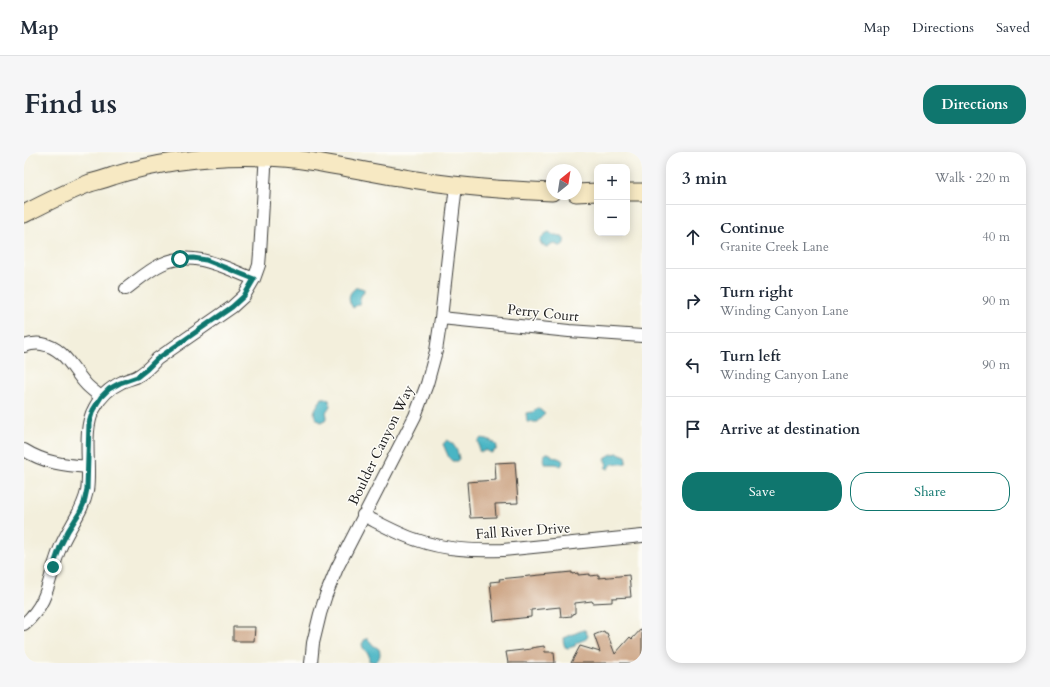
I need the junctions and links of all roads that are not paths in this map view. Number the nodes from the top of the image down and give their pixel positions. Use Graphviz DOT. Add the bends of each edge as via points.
graph roads {
  1 [pos="266,154"];
  2 [pos="456,185"];
  3 [pos="546,192"];
  4 [pos="594,192"];
  5 [pos="630,192"];
  6 [pos="642,192"];
  7 [pos="582,193"];
  8 [pos="24,214"];
  9 [pos="254,279"];
  10 [pos="126,288"];
  11 [pos="441,318"];
  12 [pos="642,336"];
  13 [pos="24,346"];
  14 [pos="101,397"];
  15 [pos="24,450"];
  16 [pos="88,466"];
  17 [pos="364,516"];
  18 [pos="642,536"];
  19 [pos="24,624"];
  20 [pos="311,663"];
  1 -- 2 [label="main road" via="400,178"];
  1 -- 8 [label="main road" via="196,159 135,170 90,183"];
  1 -- 9 [label="street" via="259,265"];
  2 -- 3 [label="main road"];
  2 -- 11 [label="street, Boulder Canyon Way"];
  4 -- 7 [label="main road"];
  5 -- 6 [label="main road"];
  9 -- 10 [label="street" via="206,260 193,258 164,264"];
  9 -- 14 [label="street" via="244,296 232,307 157,359 137,377 109,389"];
  11 -- 12 [label="street, Perry Court" via="569,332"];
  11 -- 17 [label="street, Boulder Canyon Way" via="436,351 415,416"];
  13 -- 14 [label="street" via="38,343 57,350 65,356 86,384"];
  14 -- 16 [label="street" via="89,423"];
  15 -- 16 [label="street" via="47,461 67,466"];
  16 -- 19 [label="street" via="84,503 60,547 46,595 36,612"];
  17 -- 18 [label="street, Fall River Drive" via="418,541 449,548 482,551"];
  17 -- 20 [label="street, Boulder Canyon Way" via="326,595 313,643"];
}
